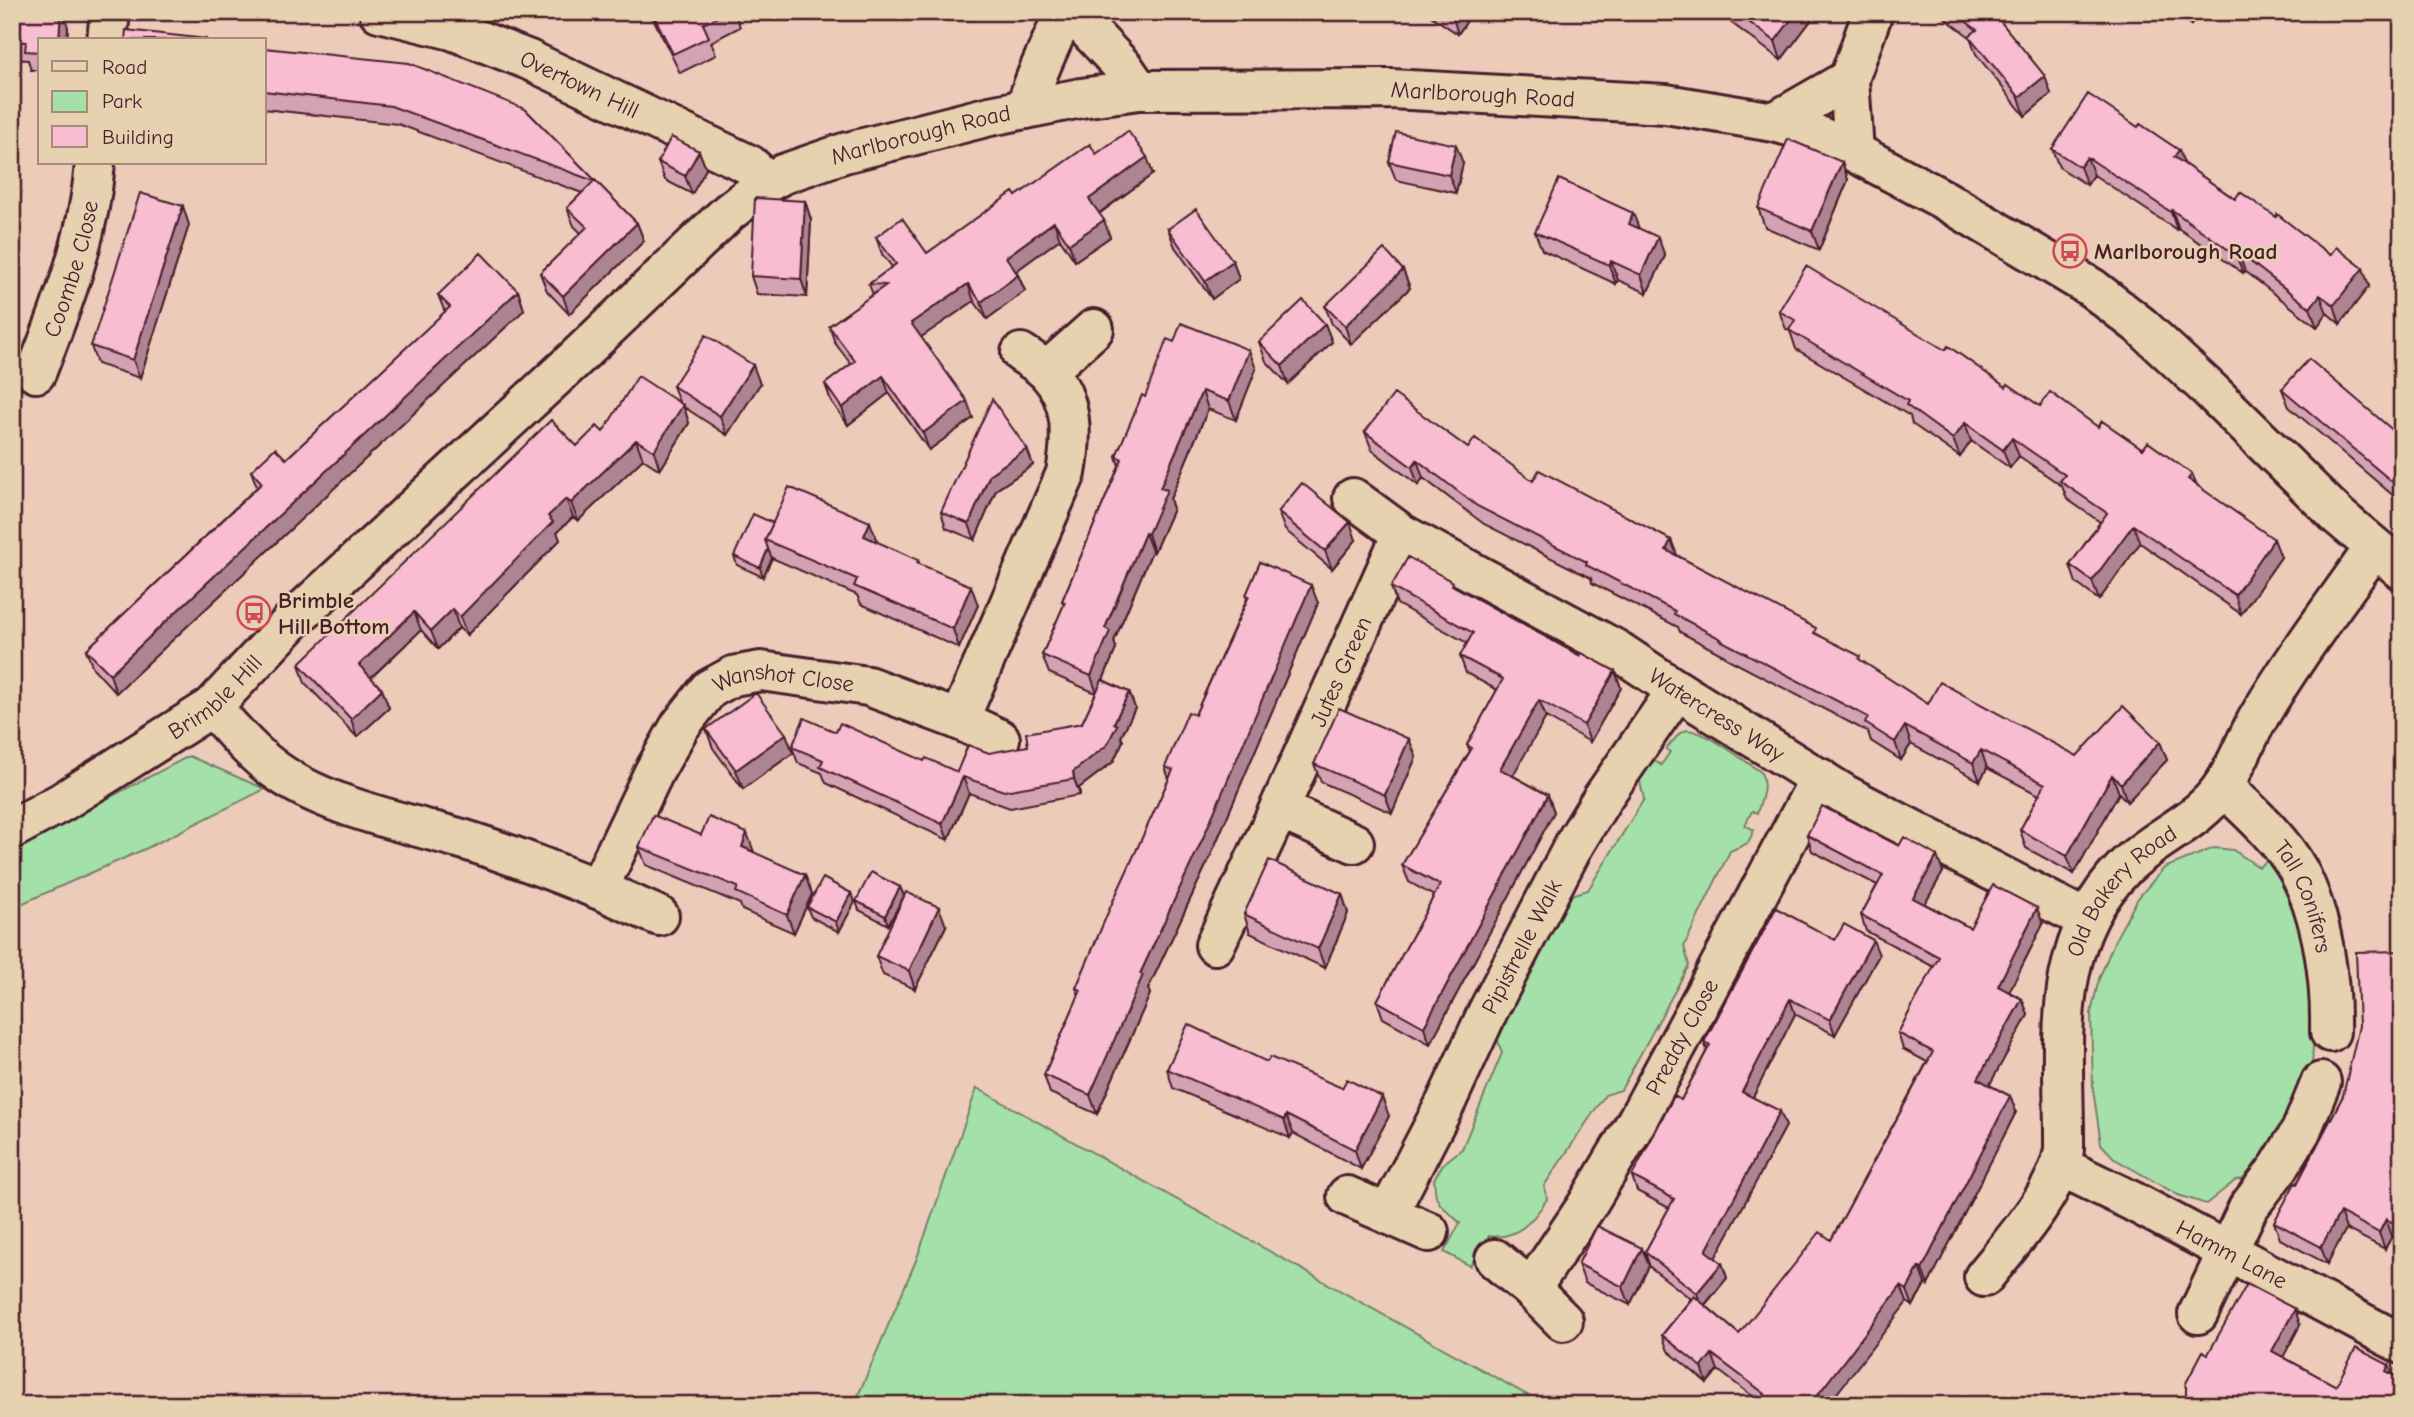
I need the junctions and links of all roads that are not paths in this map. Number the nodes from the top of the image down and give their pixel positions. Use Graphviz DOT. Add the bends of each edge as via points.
graph roads {
  1 [pos="110,12"];
  2 [pos="379,12"];
  3 [pos="1064,12"];
  4 [pos="1071,12"];
  5 [pos="1872,12"];
  6 [pos="107,38"];
  7 [pos="1849,79"];
  8 [pos="1139,90"];
  9 [pos="1026,109"];
  10 [pos="1774,122"];
  11 [pos="1854,152"];
  12 [pos="95,164"];
  13 [pos="768,182"];
  14 [pos="1094,329"];
  15 [pos="36,373"];
  16 [pos="514,416"];
  17 [pos="1353,498"];
  18 [pos="1402,534"];
  19 [pos="2388,559"];
  20 [pos="1677,690"];
  21 [pos="212,707"];
  22 [pos="959,719"];
  23 [pos="1000,739"];
  24 [pos="1820,778"];
  25 [pos="2224,786"];
  26 [pos="1279,809"];
  27 [pos="12,829"];
  28 [pos="1354,843"];
  29 [pos="598,889"];
  30 [pos="659,916"];
  31 [pos="2087,920"];
  32 [pos="1215,945"];
  33 [pos="2330,1032"];
  34 [pos="2321,1082"];
  35 [pos="2062,1167"];
  36 [pos="1347,1196"];
  37 [pos="1388,1214"];
  38 [pos="1429,1232"];
  39 [pos="2228,1251"];
  40 [pos="1495,1259"];
  41 [pos="1984,1277"];
  42 [pos="1531,1289"];
  43 [pos="2198,1314"];
  44 [pos="1563,1321"];
  45 [pos="2402,1344"];
  1 -- 6 [label="street"];
  2 -- 13 [label="street, Overtown Hill" via="452,30 529,60 750,165"];
  3 -- 9 [label="street"];
  4 -- 8 [label="street"];
  5 -- 7 [label="street"];
  7 -- 10 [label="street"];
  7 -- 11 [label="street"];
  8 -- 9 [label="street, Marlborough Road"];
  8 -- 10 [label="street, Marlborough Road" via="1391,89 1666,104"];
  9 -- 13 [label="street, Marlborough Road" via="844,153"];
  10 -- 11 [label="street, Marlborough Road"];
  11 -- 19 [label="street, Marlborough Road" via="2068,272 2118,307"];
  12 -- 15 [label="street, Coombe Close" via="82,244"];
  13 -- 16 [label="street, Marlborough Road" via="729,212"];
  14 -- 22 [label="street" via="1034,362 1062,389 1069,414 1066,473"];
  16 -- 21 [label="street, Brimble Hill" via="296,617"];
  17 -- 18 [label="street, Watercress Way"];
  18 -- 20 [label="street, Watercress Way" via="1617,650"];
  18 -- 26 [label="street, Jutes Green"];
  19 -- 25 [label="street, Old Bakery Road" via="2260,715"];
  20 -- 24 [label="street, Watercress Way"];
  20 -- 37 [label="street, Pipistrelle Walk" via="1575,844"];
  21 -- 27 [label="street, Brimble Hill"];
  21 -- 29 [label="street" via="254,754 317,792 464,839"];
  22 -- 23 [label="street, Wanshot Close"];
  22 -- 29 [label="street, Wanshot Close" via="868,686 761,671 733,676 709,689 680,726"];
  24 -- 31 [label="street, Watercress Way"];
  24 -- 42 [label="street, Preddy Close" via="1634,1125"];
  25 -- 31 [label="street, Old Bakery Road" via="2193,817 2123,869"];
  25 -- 33 [label="street, Tall Conifers" via="2298,871 2312,906 2329,977"];
  26 -- 28 [label="street"];
  26 -- 32 [label="street, Jutes Green"];
  29 -- 30 [label="street"];
  31 -- 35 [label="street, Old Bakery Road" via="2065,990"];
  34 -- 39 [label="street" via="2301,1131 2248,1208"];
  35 -- 39 [label="street, Hamm Lane"];
  35 -- 41 [label="street, Old Bakery Road"];
  36 -- 37 [label="street"];
  37 -- 38 [label="street"];
  39 -- 43 [label="street"];
  39 -- 45 [label="street, Hamm Lane"];
  40 -- 42 [label="street"];
  42 -- 44 [label="street"];
}
